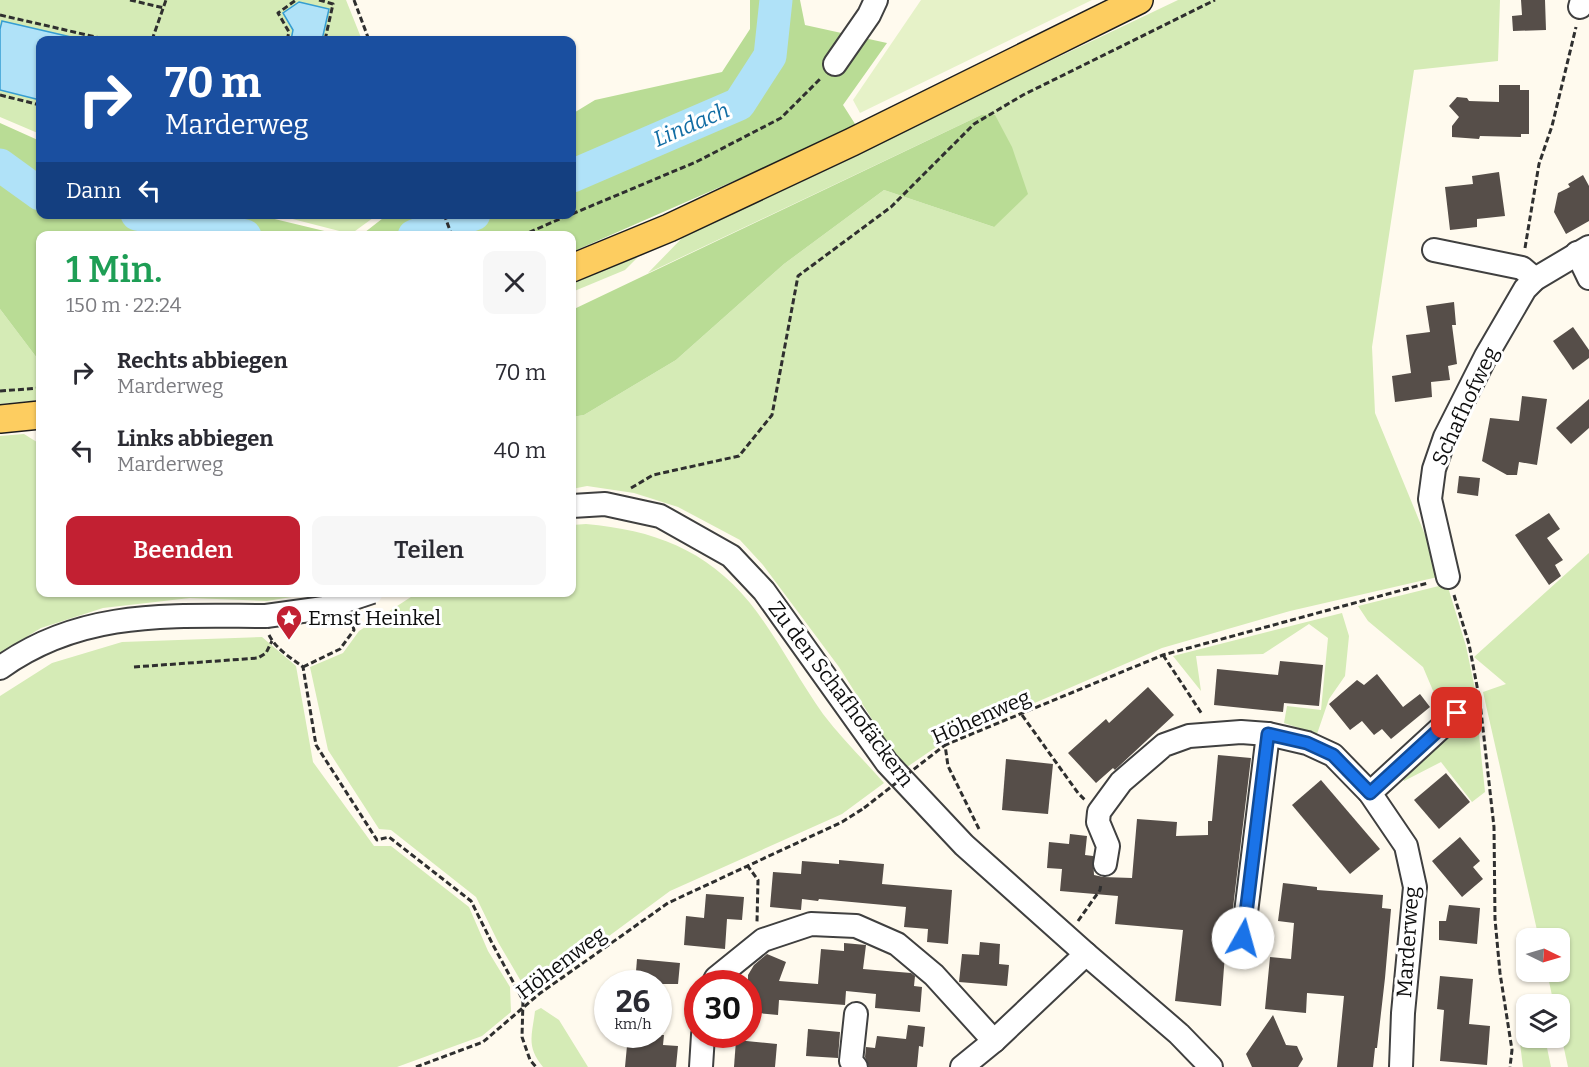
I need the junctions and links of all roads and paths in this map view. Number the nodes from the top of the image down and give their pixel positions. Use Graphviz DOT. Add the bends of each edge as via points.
graph roads {
  1 [pos="130,0"];
  2 [pos="166,0"];
  3 [pos="296,0"];
  4 [pos="319,0"];
  5 [pos="354,0"];
  6 [pos="876,0"];
  7 [pos="1139,0"];
  8 [pos="1215,0"];
  9 [pos="1581,4"];
  10 [pos="164,8"];
  11 [pos="0,15"];
  12 [pos="92,36"];
  13 [pos="154,36"];
  14 [pos="288,36"];
  15 [pos="326,36"];
  16 [pos="368,36"];
  17 [pos="835,64"];
  18 [pos="0,95"];
  19 [pos="36,104"];
  20 [pos="576,212"];
  21 [pos="559,219"];
  22 [pos="532,231"];
  23 [pos="1434,250"];
  24 [pos="1583,250"];
  25 [pos="576,266"];
  26 [pos="1528,273"];
  27 [pos="1589,278"];
  28 [pos="36,388"];
  29 [pos="0,391"];
  30 [pos="36,415"];
  31 [pos="0,419"];
  32 [pos="605,504"];
  33 [pos="576,506"];
  34 [pos="1448,577"];
  35 [pos="357,597"];
  36 [pos="266,616"];
  37 [pos="351,619"];
  38 [pos="272,641"];
  39 [pos="1163,655"];
  40 [pos="134,667"];
  41 [pos="303,667"];
  42 [pos="0,668"];
  43 [pos="1457,713"];
  44 [pos="1022,715"];
  45 [pos="1215,733"];
  46 [pos="1268,734"];
  47 [pos="945,745"];
  48 [pos="1370,793"];
  49 [pos="1099,812"];
  50 [pos="980,833"];
  51 [pos="1105,864"];
  52 [pos="747,865"];
  53 [pos="1243,938"];
  54 [pos="763,940"];
  55 [pos="1086,954"];
  56 [pos="726,970"];
  57 [pos="523,1010"];
  58 [pos="856,1014"];
  59 [pos="994,1041"];
  60 [pos="702,1048"];
  61 [pos="530,1060"];
  62 [pos="416,1067"];
  63 [pos="529,1067"];
  64 [pos="536,1067"];
  65 [pos="701,1067"];
  66 [pos="856,1067"];
  67 [pos="962,1067"];
  68 [pos="1211,1067"];
  69 [pos="1401,1067"];
  70 [pos="1510,1067"];
  1 -- 10 [label="path"];
  2 -- 10 [label="path"];
  3 -- 14 [label="path" via="278,13"];
  4 -- 15 [label="path" via="333,4"];
  5 -- 16 [label="path"];
  6 -- 17 [label="street"];
  7 -- 25 [label="main road" via="809,162 669,228"];
  8 -- 32 [label="path" via="1023,95 974,124 891,207 798,276 772,415 738,456 652,475"];
  9 -- 26 [label="path" via="1539,164"];
  10 -- 13 [label="path"];
  11 -- 12 [label="path"];
  17 -- 20 [label="path" via="781,118 696,162"];
  18 -- 19 [label="path"];
  21 -- 22 [label="path"];
  23 -- 26 [label="street"];
  24 -- 26 [label="street, Schafhofweg"];
  24 -- 27 [label="street, Schafhofweg"];
  26 -- 34 [label="street, Schafhofweg" via="1525,289 1445,437 1434,469 1430,499"];
  28 -- 29 [label="path"];
  30 -- 31 [label="main road"];
  32 -- 33 [label="street, Zu den Schafhofäckern"];
  32 -- 55 [label="street, Zu den Schafhofäckern" via="660,516 731,556 764,591 887,763 964,845"];
  34 -- 39 [label="path, Höhenweg"];
  34 -- 70 [label="path" via="1469,644 1479,702 1494,827 1495,919 1512,1050"];
  35 -- 36 [label="street, bridge" via="324,608"];
  36 -- 38 [label="path"];
  36 -- 42 [label="street" via="123,619 81,628 29,650"];
  37 -- 41 [label="path" via="354,630 340,649"];
  38 -- 40 [label="path" via="258,658"];
  38 -- 41 [label="path"];
  39 -- 44 [label="path, Höhenweg"];
  39 -- 45 [label="path"];
  41 -- 57 [label="path" via="316,746 377,840 389,837 471,901 523,1000"];
  43 -- 48 [label="street"];
  44 -- 47 [label="path, Höhenweg"];
  44 -- 49 [label="path" via="1078,793"];
  45 -- 46 [label="street, Marderweg"];
  45 -- 49 [label="street, Marderweg" via="1189,736 1164,745 1121,783"];
  46 -- 48 [label="street, Marderweg" via="1307,743 1333,755"];
  46 -- 53 [label="street"];
  47 -- 50 [label="path" via="948,766"];
  47 -- 52 [label="path, Höhenweg, bridge" via="842,822"];
  48 -- 69 [label="street, Marderweg" via="1406,846 1415,887 1402,1013"];
  49 -- 51 [label="street" via="1098,822 1108,846"];
  51 -- 55 [label="path" via="1100,890 1074,927"];
  52 -- 54 [label="path" via="758,880 757,926"];
  52 -- 57 [label="path, Höhenweg" via="668,903"];
  54 -- 56 [label="street"];
  54 -- 59 [label="street" via="811,924 856,926 897,944 934,975"];
  55 -- 59 [label="street"];
  55 -- 68 [label="street, Zu den Schafhofäckern" via="1179,1034"];
  57 -- 61 [label="path" via="522,1037"];
  57 -- 62 [label="path, Höhenweg" via="483,1042"];
  58 -- 66 [label="street" via="851,1061"];
  59 -- 67 [label="street"];
  60 -- 65 [label="street"];
  61 -- 63 [label="path"];
  61 -- 64 [label="path"];
}
